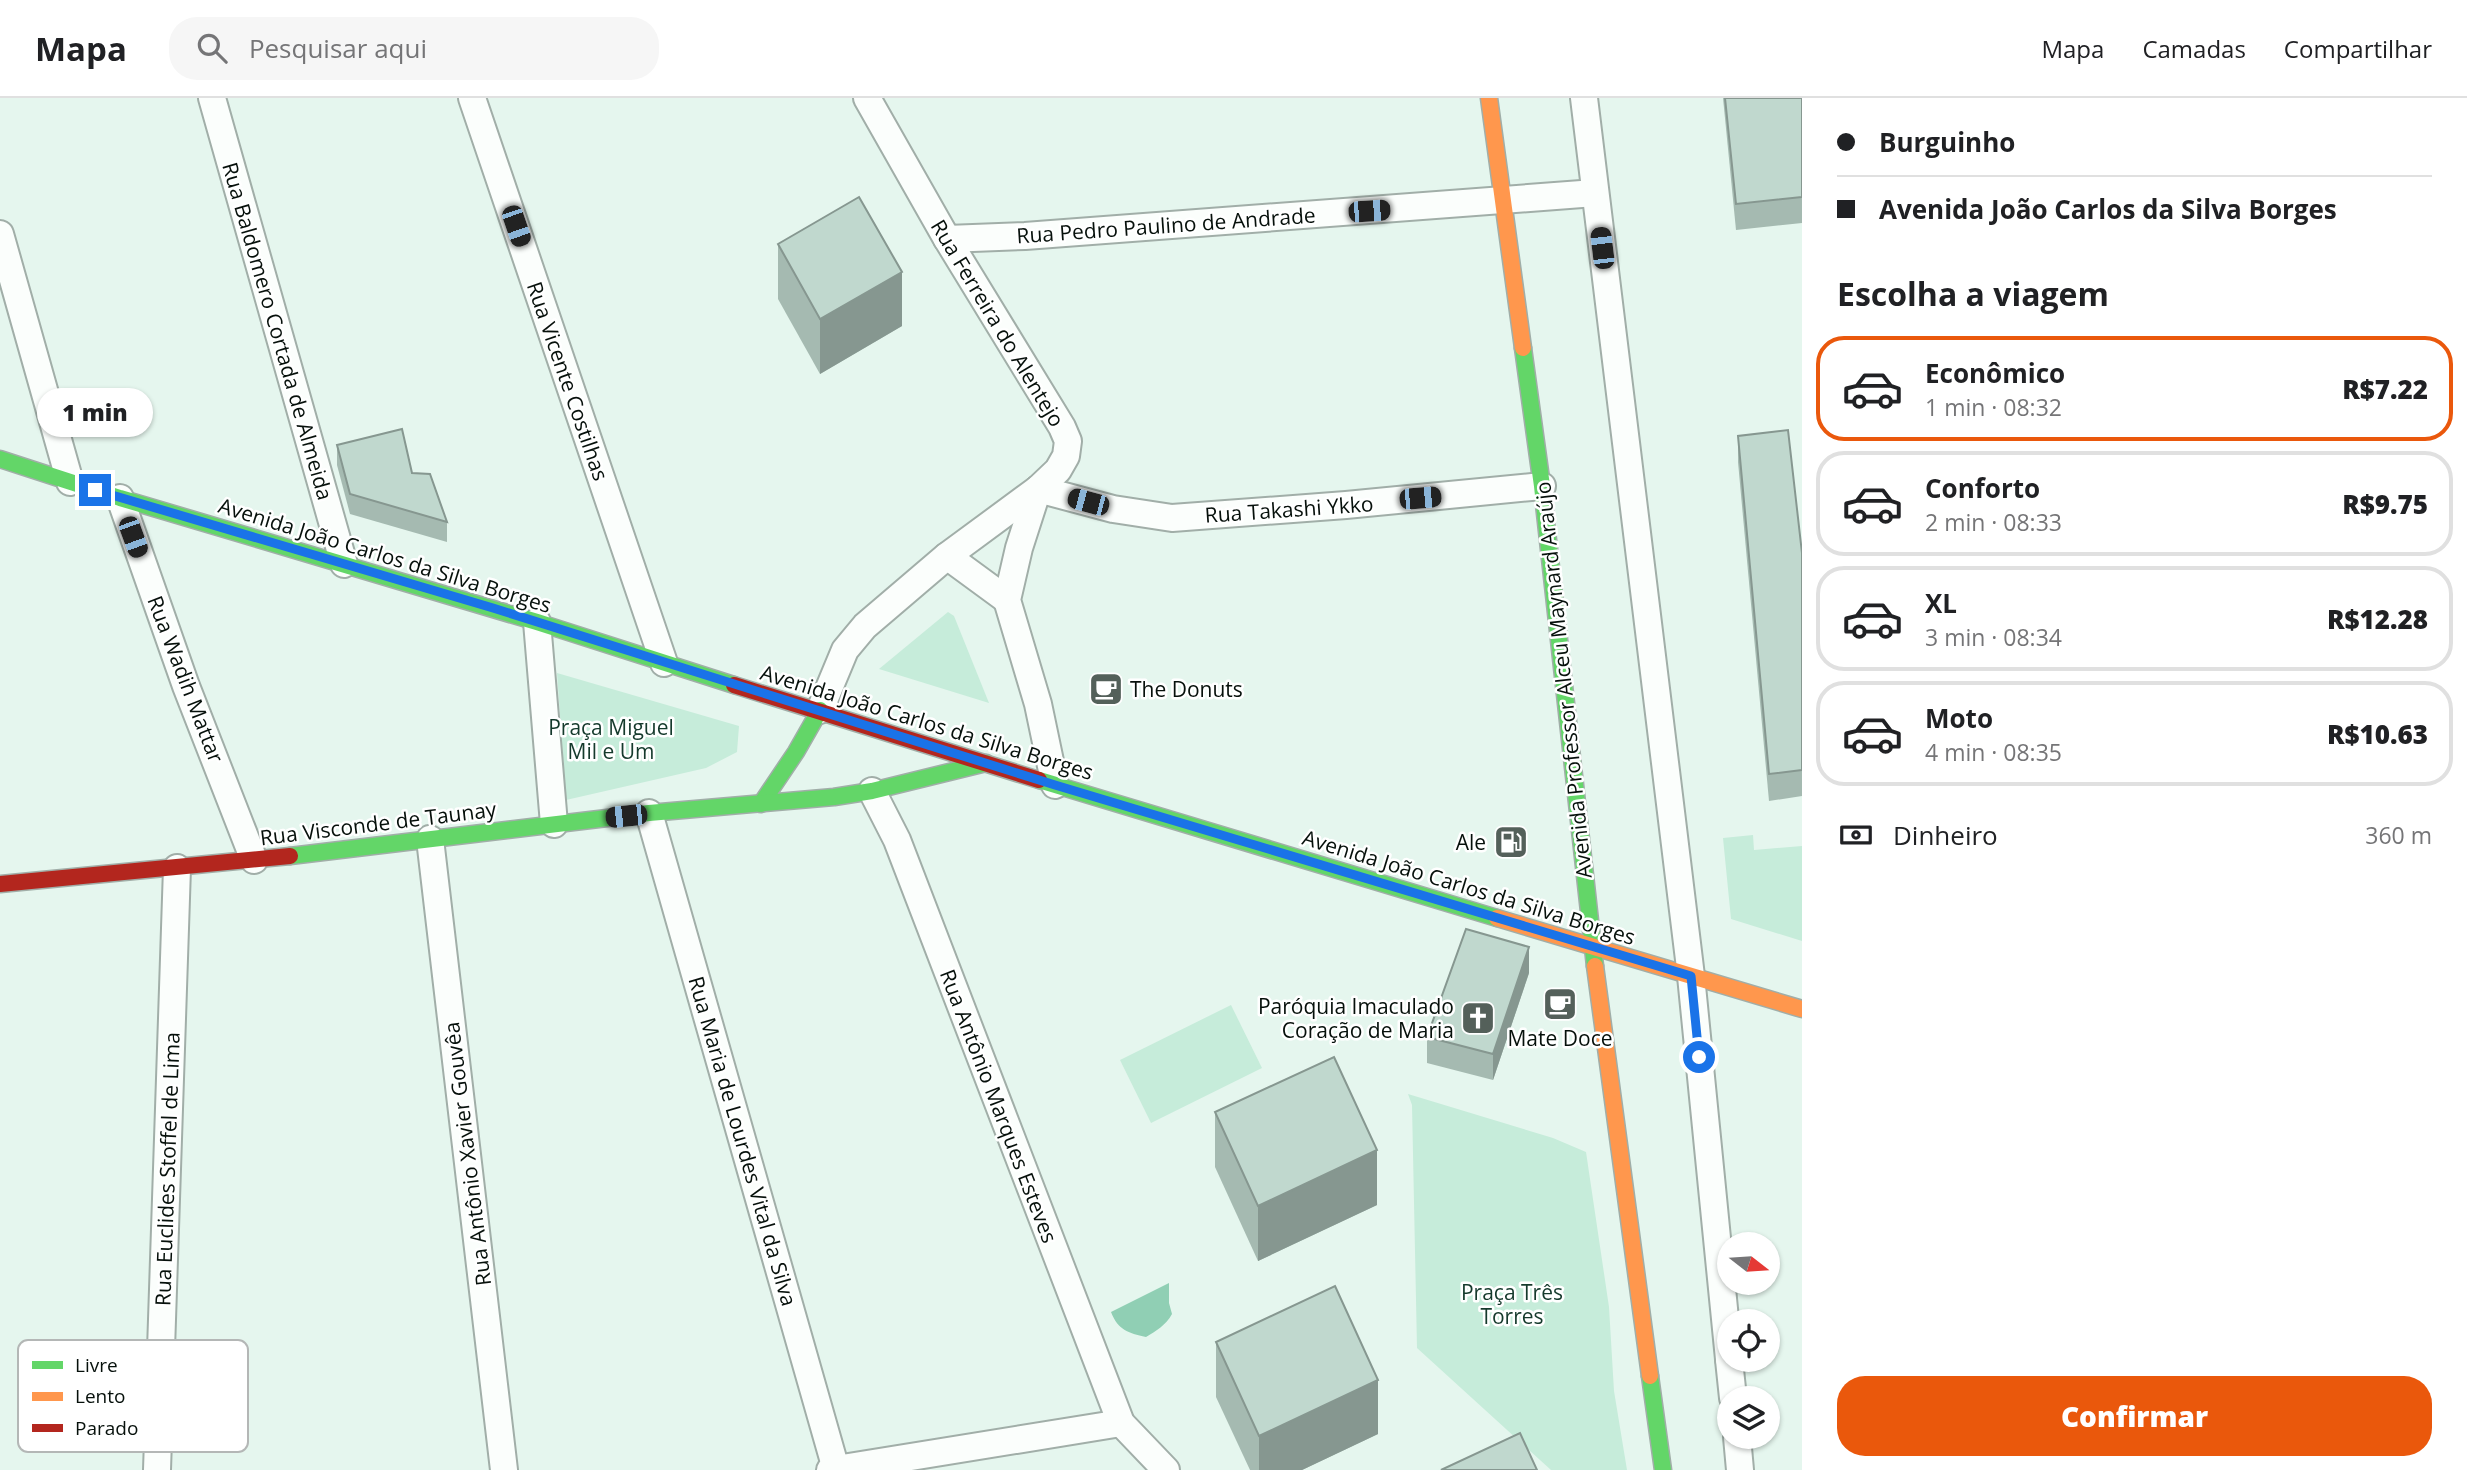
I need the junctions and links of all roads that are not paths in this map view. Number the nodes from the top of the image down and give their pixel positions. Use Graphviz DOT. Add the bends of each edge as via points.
graph roads {
  1 [pos="212,98"];
  2 [pos="472,98"];
  3 [pos="867,98"];
  4 [pos="1489,98"];
  5 [pos="1584,98"];
  6 [pos="1595,193"];
  7 [pos="1502,202"];
  8 [pos="0,234"];
  9 [pos="947,239"];
  10 [pos="0,459"];
  11 [pos="70,482"];
  12 [pos="1542,486"];
  13 [pos="1038,489"];
  14 [pos="120,498"];
  15 [pos="947,555"];
  16 [pos="344,564"];
  17 [pos="1007,600"];
  18 [pos="537,622"];
  19 [pos="663,663"];
  20 [pos="820,710"];
  21 [pos="986,763"];
  22 [pos="1055,785"];
  23 [pos="872,791"];
  24 [pos="761,804"];
  25 [pos="649,813"];
  26 [pos="554,824"];
  27 [pos="430,838"];
  28 [pos="254,860"];
  29 [pos="177,868"];
  30 [pos="0,884"];
  31 [pos="1593,948"];
  32 [pos="1691,976"];
  33 [pos="1802,1009"];
  34 [pos="1724,1309"];
  35 [pos="161,1340"];
  36 [pos="1121,1423"];
  37 [pos="1738,1449"];
  38 [pos="158,1452"];
  39 [pos="833,1469"];
  40 [pos="157,1470"];
  41 [pos="504,1470"];
  42 [pos="1166,1470"];
  43 [pos="1663,1470"];
  44 [pos="1740,1470"];
  1 -- 16 [label="street, Rua Baldomero Cortada de Almeida"];
  2 -- 19 [label="street, Rua Vicente Costilhas"];
  3 -- 9 [label="street, Rua Ferreira do Alentejo"];
  4 -- 7 [label="street, Avenida Professor Alceu Maynard Araújo"];
  5 -- 6 [label="street"];
  6 -- 7 [label="street, Rua Pedro Paulino de Andrade"];
  6 -- 32 [label="street"];
  7 -- 9 [label="street, Rua Pedro Paulino de Andrade"];
  7 -- 12 [label="street, Avenida Professor Alceu Maynard Araújo"];
  8 -- 11 [label="street"];
  9 -- 13 [label="street, Rua Ferreira do Alentejo" via="1068,441 1058,470"];
  10 -- 11 [label="street, Avenida João Carlos da Silva Borges"];
  11 -- 14 [label="street, Avenida João Carlos da Silva Borges"];
  12 -- 13 [label="street, Rua Takashi Ykko" via="1172,518 1113,509"];
  12 -- 31 [label="street, Avenida Professor Alceu Maynard Araújo"];
  13 -- 15 [label="street, Rua Ferreira do Alentejo"];
  13 -- 17 [label="street"];
  14 -- 16 [label="street, Avenida João Carlos da Silva Borges"];
  14 -- 28 [label="street, Rua Wadih Mattar"];
  15 -- 17 [label="street"];
  15 -- 20 [label="street, Rua Ferreira do Alentejo" via="865,626 845,650"];
  16 -- 18 [label="street, Avenida João Carlos da Silva Borges"];
  17 -- 22 [label="street" via="1038,704"];
  18 -- 19 [label="street, Avenida João Carlos da Silva Borges"];
  18 -- 26 [label="street"];
  19 -- 20 [label="street, Avenida João Carlos da Silva Borges"];
  20 -- 21 [label="street, Avenida João Carlos da Silva Borges"];
  20 -- 24 [label="street"];
  21 -- 22 [label="street, Avenida João Carlos da Silva Borges"];
  21 -- 23 [label="street, Rua Visconde de Taunay"];
  22 -- 31 [label="street, Avenida João Carlos da Silva Borges"];
  23 -- 24 [label="street, Rua Visconde de Taunay"];
  23 -- 36 [label="street, Rua Antônio Marques Esteves" via="897,841"];
  24 -- 25 [label="street, Rua Visconde de Taunay"];
  25 -- 26 [label="street, Rua Visconde de Taunay"];
  25 -- 39 [label="street, Rua Maria de Lourdes Vital da Silva"];
  26 -- 27 [label="street, Rua Visconde de Taunay"];
  27 -- 28 [label="street, Rua Visconde de Taunay"];
  27 -- 41 [label="street, Rua Antônio Xavier Gouvêa"];
  28 -- 29 [label="street, Rua Visconde de Taunay"];
  29 -- 30 [label="street, Rua Visconde de Taunay"];
  29 -- 35 [label="street, Rua Euclides Stoffel de Lima"];
  31 -- 32 [label="street, Avenida João Carlos da Silva Borges"];
  31 -- 43 [label="street, Avenida Professor Alceu Maynard Araújo"];
  32 -- 33 [label="street, Avenida João Carlos da Silva Borges"];
  32 -- 34 [label="street"];
  36 -- 39 [label="street"];
  36 -- 42 [label="street"];
  37 -- 44 [label="street"];
  38 -- 40 [label="street, Rua Euclides Stoffel de Lima"];
}
